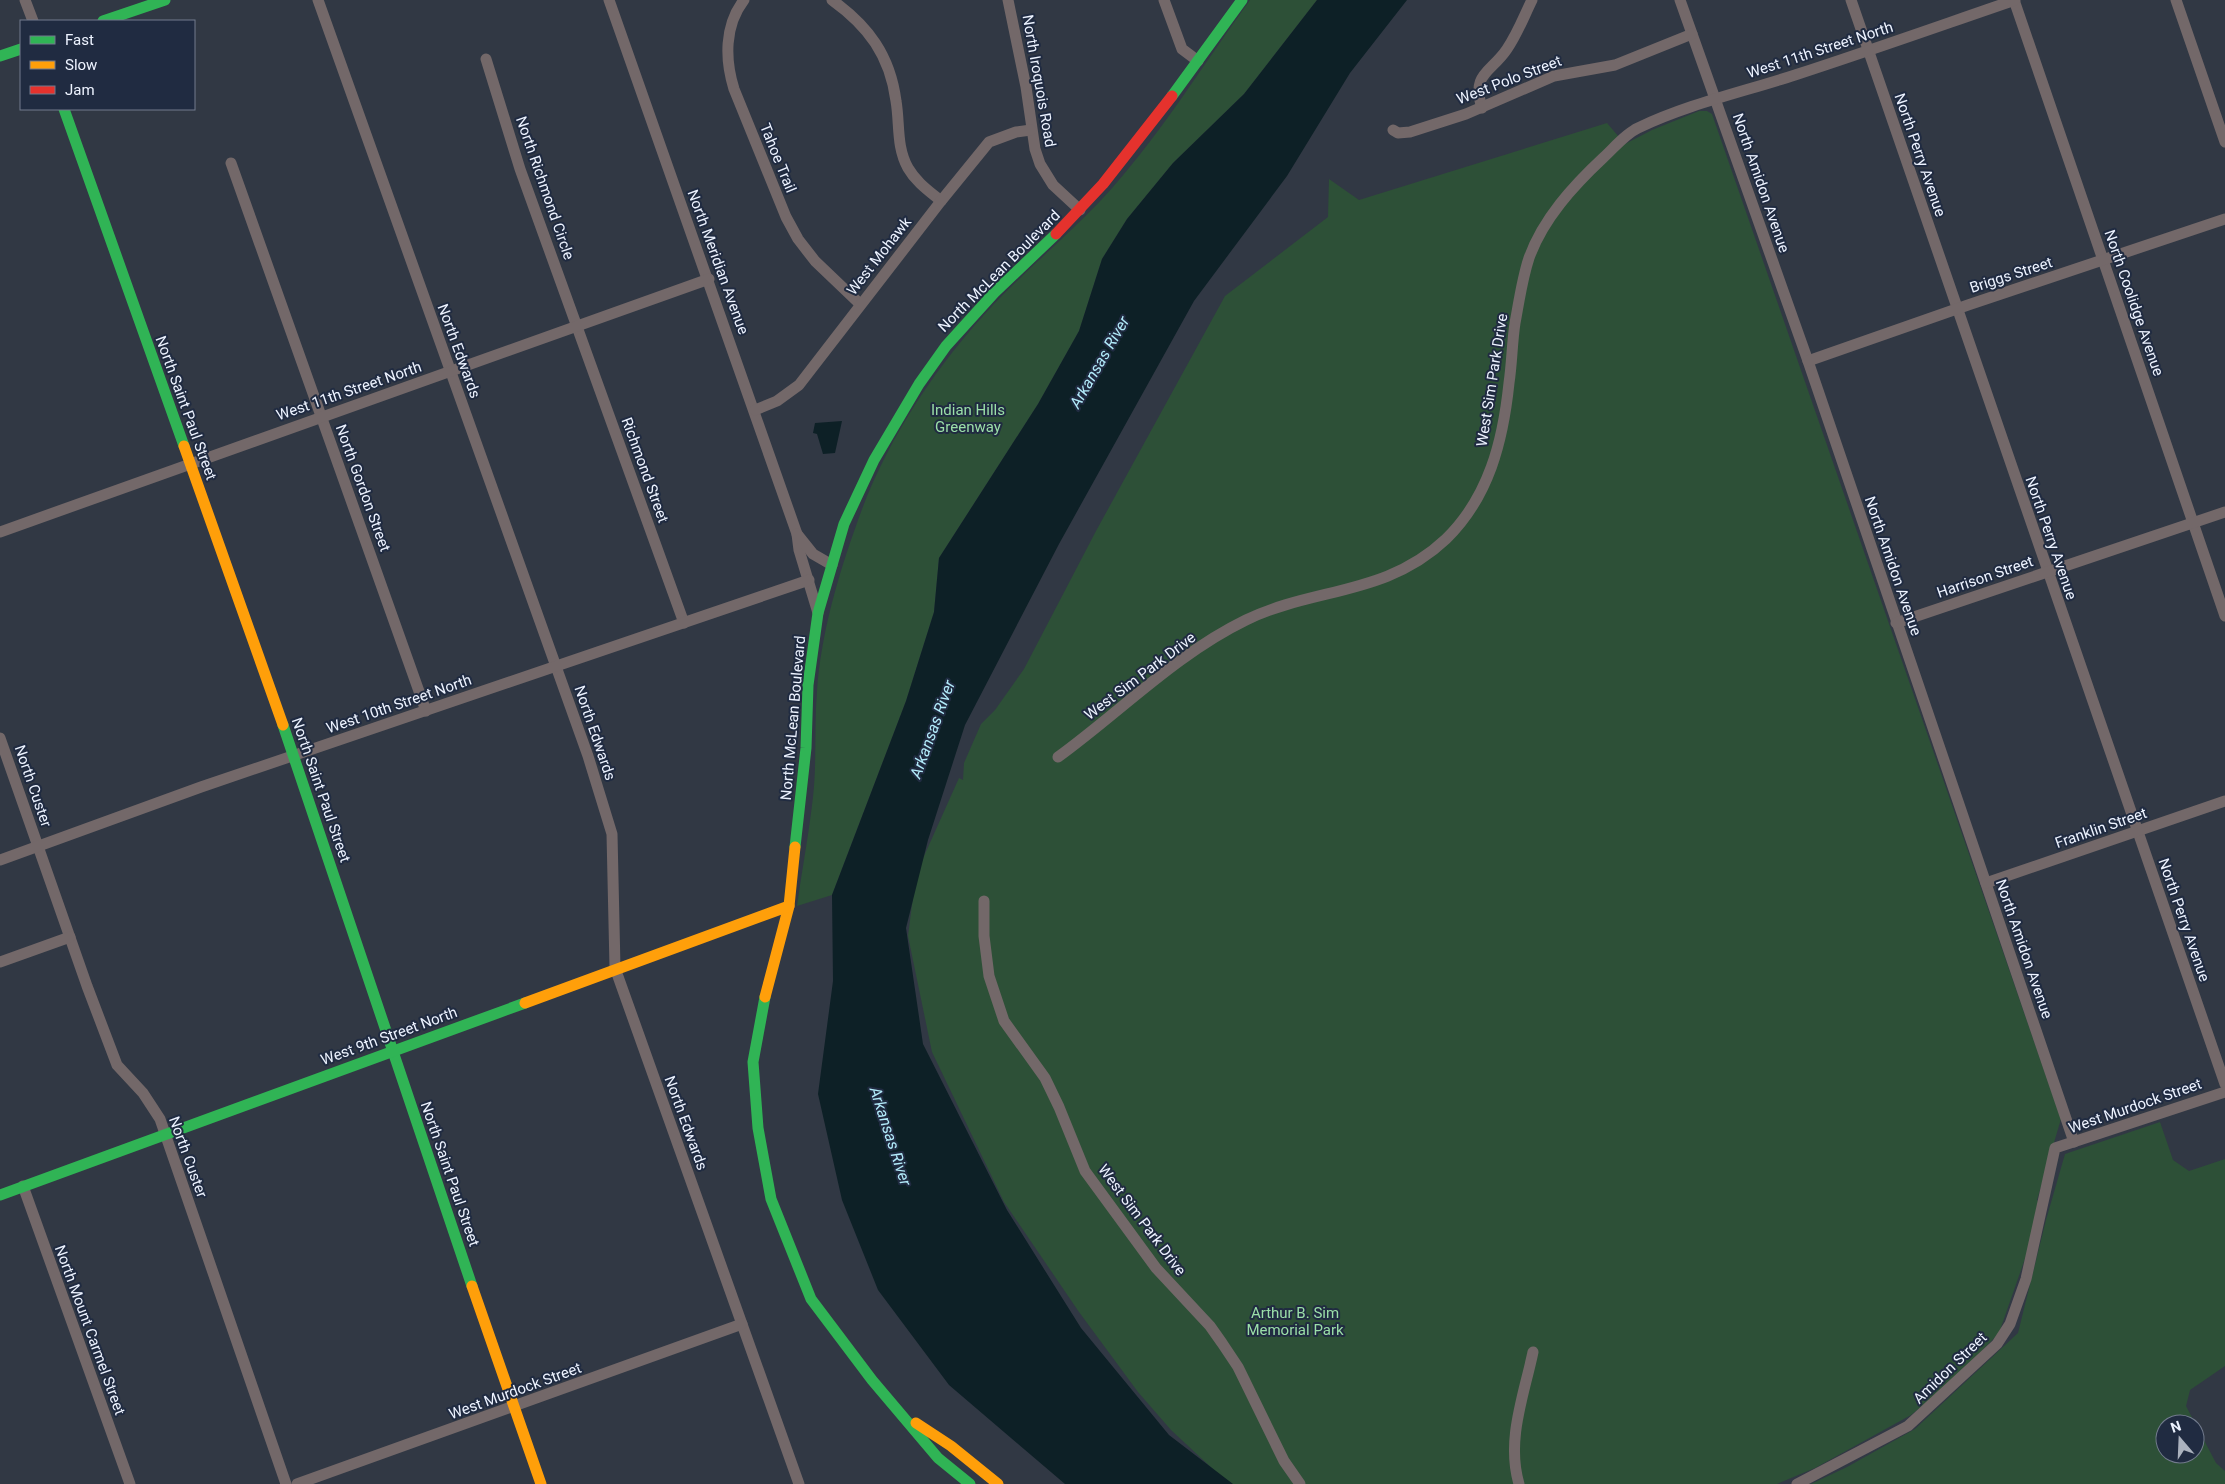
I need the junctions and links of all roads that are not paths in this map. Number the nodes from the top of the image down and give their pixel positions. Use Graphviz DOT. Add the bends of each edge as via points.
graph roads {
  1 [pos="25,0"];
  2 [pos="165,0"];
  3 [pos="318,0"];
  4 [pos="609,0"];
  5 [pos="744,0"];
  6 [pos="832,0"];
  7 [pos="1008,0"];
  8 [pos="1164,0"];
  9 [pos="1242,0"];
  10 [pos="1532,0"];
  11 [pos="1680,0"];
  12 [pos="1851,0"];
  13 [pos="2014,0"];
  14 [pos="2176,0"];
  15 [pos="33,20"];
  16 [pos="106,20"];
  17 [pos="1692,34"];
  18 [pos="20,49"];
  19 [pos="1868,50"];
  20 [pos="0,56"];
  21 [pos="486,59"];
  22 [pos="1198,61"];
  23 [pos="1716,100"];
  24 [pos="1482,108"];
  25 [pos="64,110"];
  26 [pos="1031,130"];
  27 [pos="1393,130"];
  28 [pos="1634,130"];
  29 [pos="2225,142"];
  30 [pos="230,163"];
  31 [pos="941,201"];
  32 [pos="1080,210"];
  33 [pos="2225,219"];
  34 [pos="2104,259"];
  35 [pos="709,279"];
  36 [pos="860,304"];
  37 [pos="1956,309"];
  38 [pos="577,326"];
  39 [pos="1808,361"];
  40 [pos="452,371"];
  41 [pos="755,410"];
  42 [pos="321,417"];
  43 [pos="190,463"];
  44 [pos="2225,512"];
  45 [pos="2193,523"];
  46 [pos="0,532"];
  47 [pos="797,534"];
  48 [pos="832,565"];
  49 [pos="2047,572"];
  50 [pos="809,580"];
  51 [pos="818,613"];
  52 [pos="2225,616"];
  53 [pos="684,623"];
  54 [pos="1896,623"];
  55 [pos="556,667"];
  56 [pos="426,711"];
  57 [pos="0,738"];
  58 [pos="294,755"];
  59 [pos="1058,757"];
  60 [pos="2225,801"];
  61 [pos="2137,832"];
  62 [pos="38,846"];
  63 [pos="0,860"];
  64 [pos="1986,884"];
  65 [pos="984,901"];
  66 [pos="789,906"];
  67 [pos="70,937"];
  68 [pos="0,962"];
  69 [pos="615,968"];
  70 [pos="394,1051"];
  71 [pos="2225,1084"];
  72 [pos="2225,1092"];
  73 [pos="165,1134"];
  74 [pos="2074,1142"];
  75 [pos="2055,1148"];
  76 [pos="23,1186"];
  77 [pos="0,1195"];
  78 [pos="742,1324"];
  79 [pos="1533,1352"];
  80 [pos="513,1408"];
  81 [pos="903,1414"];
  82 [pos="130,1484"];
  83 [pos="286,1484"];
  84 [pos="298,1484"];
  85 [pos="541,1484"];
  86 [pos="799,1484"];
  87 [pos="970,1484"];
  88 [pos="998,1484"];
  89 [pos="1300,1484"];
  90 [pos="1519,1484"];
  91 [pos="1797,1484"];
  1 -- 15 [label="street"];
  2 -- 16 [label="street"];
  3 -- 40 [label="street, North Edwards"];
  4 -- 35 [label="street, North Meridian Avenue"];
  5 -- 36 [label="street, Tahoe Trail" via="737,9 728,39 729,72 734,89 798,239 815,261"];
  6 -- 31 [label="street" via="858,20 878,47 897,101 901,154 914,178"];
  7 -- 26 [label="street, North Iroquois Road"];
  8 -- 22 [label="street" via="1182,49"];
  9 -- 22 [label="street, North McLean Boulevard"];
  10 -- 24 [label="street" via="1506,51 1484,74 1477,92"];
  11 -- 17 [label="street, North Amidon Avenue"];
  12 -- 19 [label="street, North Perry Avenue"];
  13 -- 19 [label="street, West 11th Street North"];
  13 -- 34 [label="street, North Coolidge Avenue"];
  14 -- 29 [label="street"];
  17 -- 23 [label="street, North Amidon Avenue"];
  17 -- 24 [label="street, West Polo Street" via="1615,65 1554,76"];
  18 -- 20 [label="street"];
  19 -- 23 [label="street, West 11th Street North"];
  19 -- 37 [label="street, North Perry Avenue"];
  21 -- 38 [label="street, North Richmond Circle" via="520,169"];
  22 -- 32 [label="street, North McLean Boulevard" via="1144,134"];
  23 -- 28 [label="street, West 11th Street North"];
  23 -- 39 [label="street, North Amidon Avenue"];
  24 -- 27 [label="street, West Polo Street" via="1410,132"];
  25 -- 43 [label="street, North Saint Paul Street"];
  26 -- 31 [label="street, West Mohawk" via="989,142"];
  26 -- 32 [label="street, North Iroquois Road" via="1046,177"];
  28 -- 59 [label="street, West Sim Park Drive" via="1585,174 1554,210 1530,258 1515,327 1498,450 1477,501 1446,538 1386,578 1350,590 1289,603 1242,622 1181,660"];
  30 -- 42 [label="street, North Gordon Street"];
  31 -- 36 [label="street, West Mohawk"];
  32 -- 48 [label="street, North McLean Boulevard" via="994,293 946,346 919,384 874,460 844,524"];
  33 -- 34 [label="street, Briggs Street"];
  34 -- 37 [label="street, Briggs Street"];
  34 -- 45 [label="street, North Coolidge Avenue"];
  35 -- 38 [label="street, West 11th Street North"];
  35 -- 41 [label="street, North Meridian Avenue"];
  36 -- 41 [label="street, West Mohawk" via="800,384"];
  37 -- 39 [label="street, Briggs Street"];
  37 -- 49 [label="street, North Perry Avenue"];
  38 -- 40 [label="street, West 11th Street North"];
  38 -- 53 [label="street, Richmond Street"];
  39 -- 54 [label="street, North Amidon Avenue"];
  40 -- 42 [label="street, West 11th Street North"];
  40 -- 55 [label="street, North Edwards"];
  41 -- 47 [label="street, North Meridian Avenue"];
  42 -- 43 [label="street, West 11th Street North"];
  42 -- 56 [label="street, North Gordon Street"];
  43 -- 46 [label="street, West 11th Street North"];
  43 -- 58 [label="street, North Saint Paul Street"];
  44 -- 45 [label="street, Harrison Street"];
  45 -- 49 [label="street, Harrison Street"];
  45 -- 52 [label="street, North Coolidge Avenue"];
  47 -- 48 [label="street, North Meridian Avenue" via="814,554"];
  47 -- 50 [label="street, North Meridian Avenue"];
  48 -- 51 [label="street, North McLean Boulevard"];
  49 -- 54 [label="street, Harrison Street"];
  49 -- 61 [label="street, North Perry Avenue"];
  50 -- 51 [label="street, North Meridian Avenue"];
  50 -- 53 [label="street, West 10th Street North"];
  51 -- 66 [label="street, North McLean Boulevard" via="808,685 806,748"];
  53 -- 55 [label="street, West 10th Street North"];
  54 -- 64 [label="street, North Amidon Avenue"];
  55 -- 56 [label="street, West 10th Street North"];
  55 -- 69 [label="street, North Edwards" via="612,834"];
  56 -- 58 [label="street, West 10th Street North"];
  57 -- 62 [label="street, North Custer"];
  58 -- 62 [label="street, West 10th Street North"];
  58 -- 70 [label="street, North Saint Paul Street"];
  60 -- 61 [label="street, Franklin Street"];
  61 -- 64 [label="street, Franklin Street"];
  61 -- 71 [label="street, North Perry Avenue"];
  62 -- 63 [label="street, West 10th Street North"];
  62 -- 67 [label="street, North Custer"];
  64 -- 74 [label="street, North Amidon Avenue"];
  65 -- 89 [label="street, West Sim Park Drive" via="989,976 1004,1021 1045,1078 1086,1172 1156,1268 1222,1343 1238,1367 1284,1461"];
  66 -- 69 [label="street, West 9th Street North"];
  66 -- 81 [label="street, North McLean Boulevard" via="768,979 753,1062 758,1128 771,1199 811,1299 872,1380"];
  67 -- 68 [label="street"];
  67 -- 73 [label="street, North Custer" via="118,1065 143,1093 160,1118"];
  69 -- 70 [label="street, West 9th Street North"];
  69 -- 78 [label="street, North Edwards"];
  70 -- 73 [label="street, West 9th Street North"];
  70 -- 80 [label="street, North Saint Paul Street"];
  72 -- 74 [label="street, West Murdock Street"];
  73 -- 76 [label="street, West 9th Street North"];
  73 -- 83 [label="street, North Custer"];
  74 -- 75 [label="street, West Murdock Street"];
  75 -- 91 [label="street, Amidon Street" via="2026,1279 2010,1324 1997,1344 1908,1426"];
  76 -- 77 [label="street, West 9th Street North"];
  76 -- 82 [label="street, North Mount Carmel Street"];
  78 -- 80 [label="street, West Murdock Street"];
  78 -- 86 [label="street, North Edwards"];
  79 -- 90 [label="street" via="1514,1439"];
  80 -- 84 [label="street, West Murdock Street"];
  80 -- 85 [label="street, North Saint Paul Street"];
  81 -- 87 [label="street, North McLean Boulevard" via="938,1458"];
  81 -- 88 [label="street, North McLean Boulevard" via="951,1446"];
}
